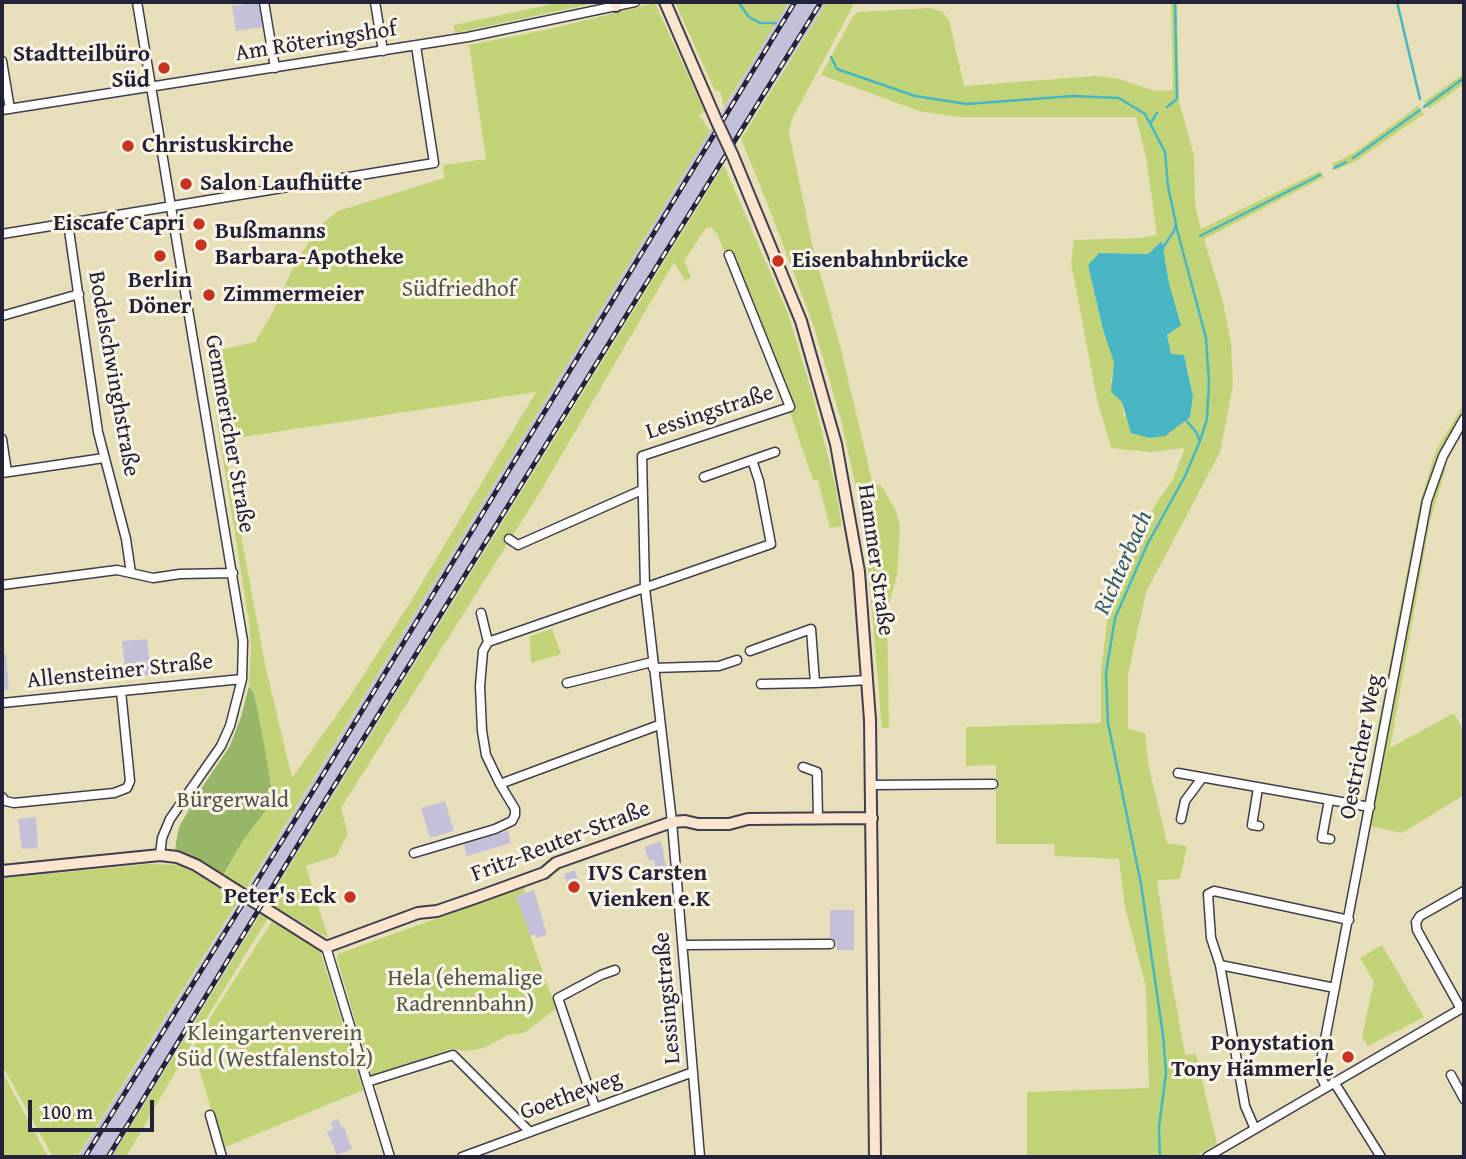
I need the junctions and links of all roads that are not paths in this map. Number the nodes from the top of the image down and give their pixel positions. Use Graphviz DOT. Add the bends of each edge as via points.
graph roads {
  1 [pos="137,2"];
  2 [pos="264,2"];
  3 [pos="375,2"];
  4 [pos="635,2"];
  5 [pos="665,2"];
  6 [pos="616,4"];
  7 [pos="416,46"];
  8 [pos="383,51"];
  9 [pos="2,61"];
  10 [pos="275,68"];
  11 [pos="151,86"];
  12 [pos="6,109"];
  13 [pos="172,204"];
  14 [pos="68,223"];
  15 [pos="2,234"];
  16 [pos="729,255"];
  17 [pos="79,294"];
  18 [pos="2,316"];
  19 [pos="1464,419"];
  20 [pos="2,439"];
  21 [pos="775,452"];
  22 [pos="104,458"];
  23 [pos="752,460"];
  24 [pos="4,472"];
  25 [pos="704,477"];
  26 [pos="642,490"];
  27 [pos="509,539"];
  28 [pos="131,573"];
  29 [pos="233,573"];
  30 [pos="2,585"];
  31 [pos="645,588"];
  32 [pos="481,613"];
  33 [pos="488,642"];
  34 [pos="750,651"];
  35 [pos="737,660"];
  36 [pos="652,665"];
  37 [pos="242,679"];
  38 [pos="868,680"];
  39 [pos="567,683"];
  40 [pos="815,683"];
  41 [pos="761,684"];
  42 [pos="121,691"];
  43 [pos="2,703"];
  44 [pos="659,725"];
  45 [pos="803,768"];
  46 [pos="1178,773"];
  47 [pos="1202,778"];
  48 [pos="500,784"];
  49 [pos="993,784"];
  50 [pos="871,785"];
  51 [pos="1258,788"];
  52 [pos="2,797"];
  53 [pos="1329,800"];
  54 [pos="1370,807"];
  55 [pos="818,818"];
  56 [pos="872,818"];
  57 [pos="1181,819"];
  58 [pos="672,822"];
  59 [pos="1252,825"];
  60 [pos="1322,838"];
  61 [pos="414,853"];
  62 [pos="160,855"];
  63 [pos="2,871"];
  64 [pos="1464,891"];
  65 [pos="1349,920"];
  66 [pos="830,944"];
  67 [pos="683,946"];
  68 [pos="326,947"];
  69 [pos="1220,965"];
  70 [pos="615,970"];
  71 [pos="1335,988"];
  72 [pos="1462,1008"];
  73 [pos="693,1072"];
  74 [pos="1464,1078"];
  75 [pos="367,1082"];
  76 [pos="1334,1082"];
  77 [pos="1326,1087"];
  78 [pos="1464,1099"];
  79 [pos="595,1107"];
  80 [pos="210,1115"];
  81 [pos="1255,1129"];
  82 [pos="529,1131"];
  83 [pos="222,1157"];
  84 [pos="390,1157"];
  85 [pos="462,1157"];
  86 [pos="700,1157"];
  87 [pos="875,1157"];
  88 [pos="1207,1157"];
  89 [pos="1381,1157"];
  1 -- 11 [label="street, Gemmericher Straße"];
  2 -- 10 [label="street"];
  3 -- 8 [label="street"];
  4 -- 6 [label="street, Am Röteringshof"];
  5 -- 38 [label="main road, Hammer Straße, bridge" via="801,321 836,444 859,572"];
  6 -- 7 [label="street, Am Röteringshof"];
  7 -- 8 [label="street, Am Röteringshof"];
  7 -- 13 [label="street" via="434,163"];
  8 -- 10 [label="street, Am Röteringshof"];
  9 -- 12 [label="street"];
  10 -- 11 [label="street, Am Röteringshof"];
  11 -- 12 [label="street, Am Röteringshof"];
  11 -- 13 [label="street, Gemmericher Straße"];
  13 -- 14 [label="street"];
  13 -- 29 [label="street, Gemmericher Straße"];
  14 -- 15 [label="street"];
  14 -- 17 [label="street, Bodelschwinghstraße"];
  16 -- 26 [label="street, Lessingstraße" via="790,407 642,456"];
  17 -- 18 [label="street"];
  17 -- 22 [label="street, Bodelschwinghstraße"];
  19 -- 54 [label="street, Oestricher Weg" via="1443,456 1427,501"];
  20 -- 24 [label="street"];
  21 -- 23 [label="street"];
  22 -- 24 [label="street"];
  22 -- 28 [label="street, Bodelschwinghstraße"];
  23 -- 25 [label="street"];
  23 -- 31 [label="street" via="771,544"];
  26 -- 27 [label="street" via="518,545"];
  26 -- 31 [label="street, Lessingstraße"];
  28 -- 29 [label="street" via="153,578"];
  28 -- 30 [label="street" via="117,570"];
  29 -- 37 [label="street, Gemmericher Straße" via="243,641"];
  31 -- 33 [label="street"];
  31 -- 36 [label="street, Lessingstraße"];
  32 -- 33 [label="street"];
  33 -- 48 [label="street" via="481,668 482,732 486,755"];
  34 -- 40 [label="street" via="811,629"];
  35 -- 36 [label="street" via="719,666"];
  36 -- 39 [label="street"];
  36 -- 44 [label="street, Lessingstraße"];
  37 -- 42 [label="street, Allensteiner Straße"];
  37 -- 62 [label="street, Gemmericher Straße" via="221,746 170,820"];
  38 -- 40 [label="street"];
  38 -- 50 [label="main road, Hammer Straße"];
  40 -- 41 [label="street"];
  42 -- 43 [label="street, Allensteiner Straße"];
  42 -- 52 [label="street" via="127,788 14,803"];
  44 -- 48 [label="street"];
  44 -- 58 [label="street, Lessingstraße"];
  45 -- 55 [label="street" via="817,772"];
  46 -- 47 [label="street"];
  47 -- 51 [label="street"];
  47 -- 57 [label="street" via="1185,801"];
  48 -- 61 [label="street" via="515,809 512,821"];
  49 -- 50 [label="street"];
  50 -- 56 [label="main road, Hammer Straße"];
  51 -- 53 [label="street"];
  51 -- 59 [label="street"];
  53 -- 54 [label="street"];
  53 -- 60 [label="street"];
  54 -- 65 [label="street, Oestricher Weg"];
  55 -- 56 [label="main road, Fritz-Reuter-Straße"];
  55 -- 58 [label="main road, Fritz-Reuter-Straße" via="748,819 729,824"];
  56 -- 87 [label="main road, Hammer Straße"];
  58 -- 67 [label="street, Lessingstraße"];
  58 -- 68 [label="main road, Fritz-Reuter-Straße" via="556,863 544,873"];
  62 -- 63 [label="main road"];
  62 -- 68 [label="main road" via="196,865"];
  64 -- 72 [label="street" via="1416,922"];
  65 -- 69 [label="street" via="1214,891 1207,900 1211,938"];
  65 -- 71 [label="street, Oestricher Weg"];
  66 -- 67 [label="street"];
  67 -- 73 [label="street, Lessingstraße"];
  68 -- 75 [label="street"];
  69 -- 71 [label="street"];
  69 -- 81 [label="street" via="1245,1106"];
  70 -- 79 [label="street" via="558,998"];
  71 -- 77 [label="street, Oestricher Weg" via="1320,1066"];
  72 -- 76 [label="street"];
  73 -- 79 [label="street, Goetheweg"];
  73 -- 86 [label="street, Lessingstraße"];
  74 -- 78 [label="street" via="1453,1079"];
  75 -- 82 [label="street" via="453,1055"];
  75 -- 84 [label="street"];
  76 -- 77 [label="street"];
  76 -- 89 [label="street"];
  77 -- 81 [label="street"];
  79 -- 82 [label="street, Goetheweg"];
  80 -- 83 [label="street"];
  81 -- 88 [label="street"];
  82 -- 85 [label="street, Goetheweg"];
}
